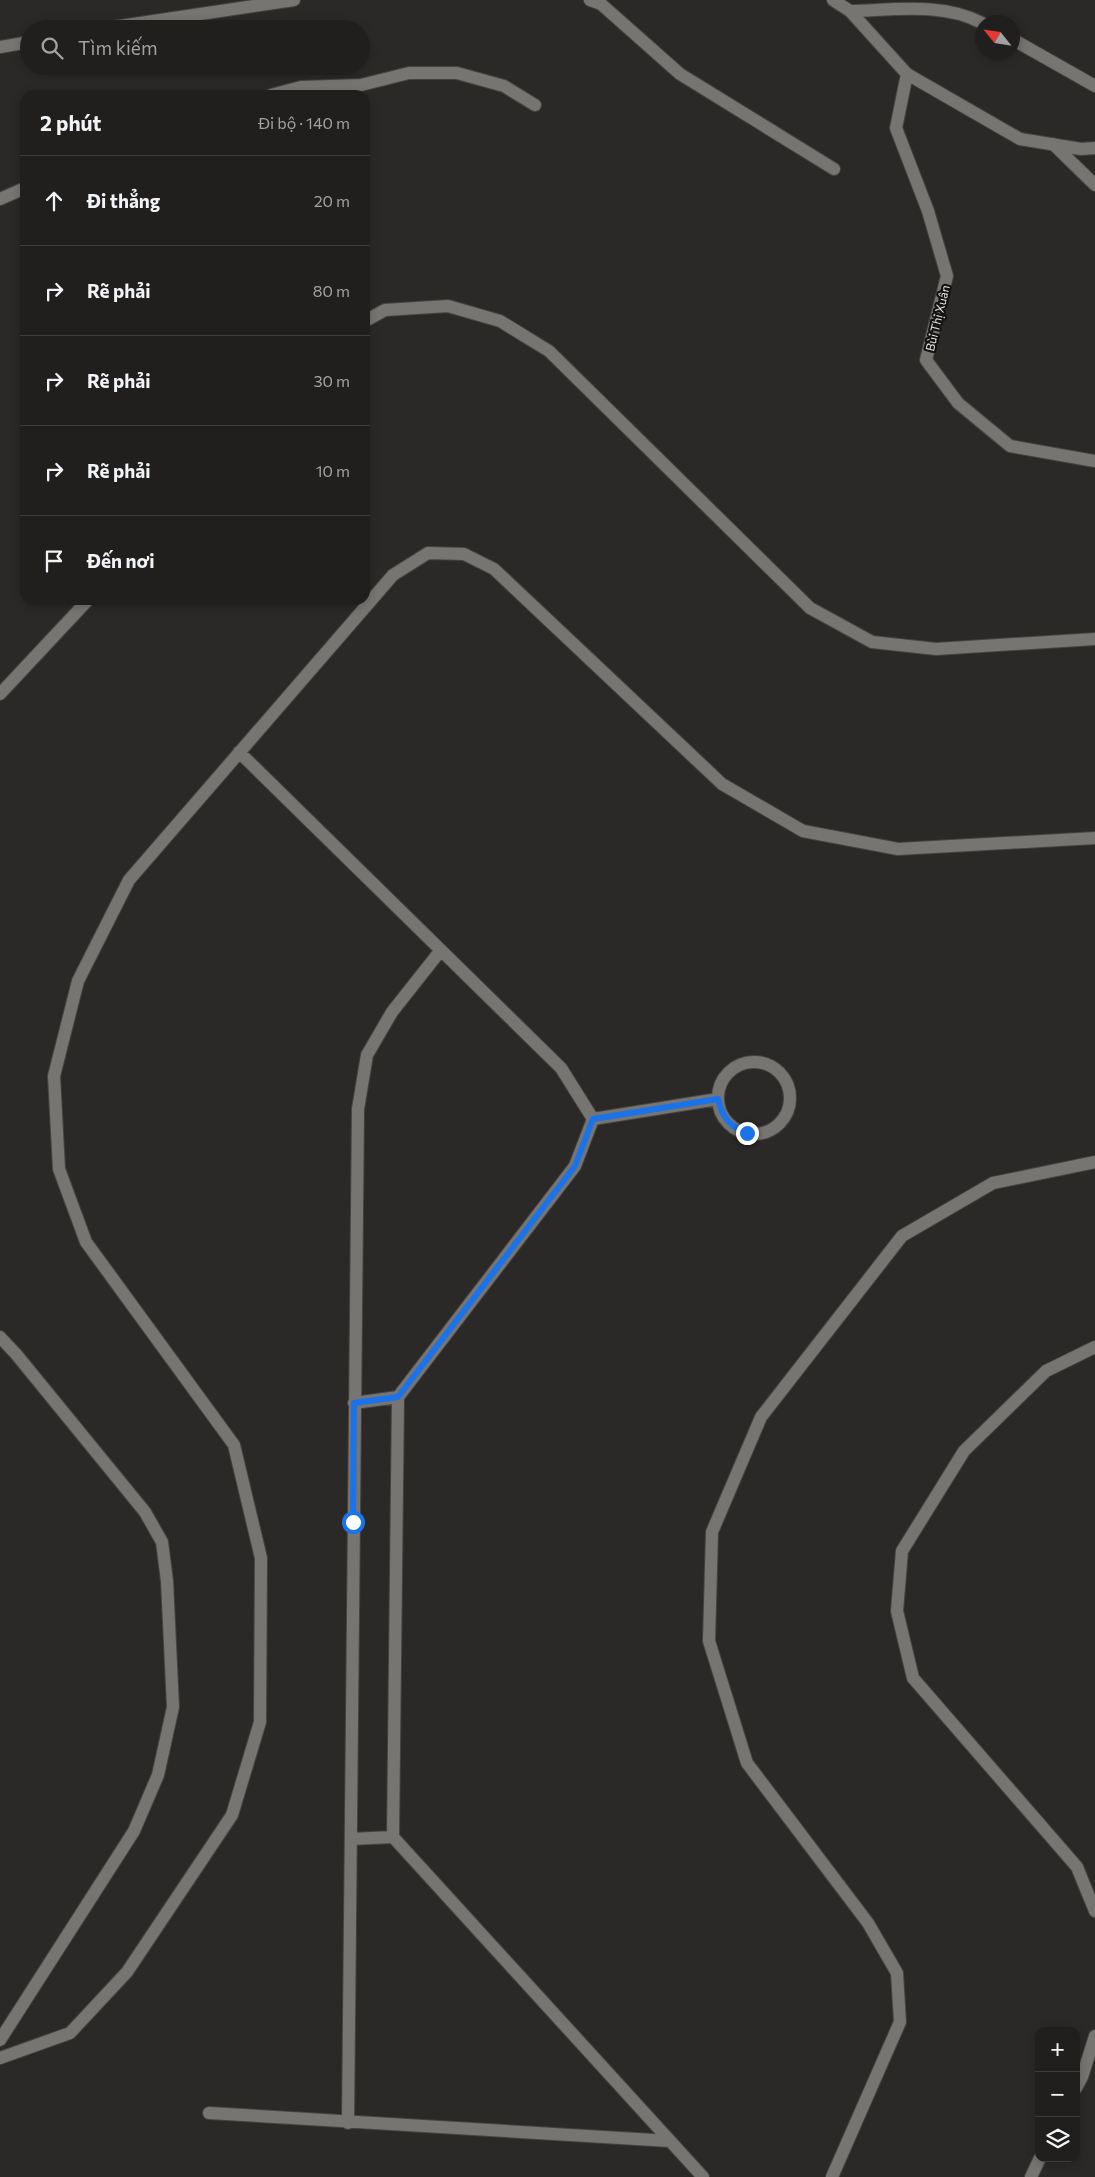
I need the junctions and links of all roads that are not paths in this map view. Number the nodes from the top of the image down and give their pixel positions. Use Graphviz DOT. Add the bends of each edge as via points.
graph roads {
  1 [pos="294,0"];
  2 [pos="590,0"];
  3 [pos="833,0"];
  4 [pos="850,11"];
  5 [pos="160,20"];
  6 [pos="975,20"];
  7 [pos="20,44"];
  8 [pos="1020,44"];
  9 [pos="0,47"];
  10 [pos="907,74"];
  11 [pos="1095,86"];
  12 [pos="290,90"];
  13 [pos="535,106"];
  14 [pos="1053,144"];
  15 [pos="1095,148"];
  16 [pos="834,169"];
  17 [pos="1095,185"];
  18 [pos="20,190"];
  19 [pos="0,199"];
  20 [pos="370,318"];
  21 [pos="1095,461"];
  22 [pos="370,602"];
  23 [pos="83,605"];
  24 [pos="368,605"];
  25 [pos="1095,639"];
  26 [pos="0,694"];
  27 [pos="239,752"];
  28 [pos="1095,838"];
  29 [pos="441,950"];
  30 [pos="718,1099"];
  31 [pos="593,1119"];
  32 [pos="1095,1162"];
  33 [pos="0,1338"];
  34 [pos="1095,1347"];
  35 [pos="398,1397"];
  36 [pos="354,1403"];
  37 [pos="393,1838"];
  38 [pos="351,1839"];
  39 [pos="1095,1912"];
  40 [pos="1095,2036"];
  41 [pos="0,2040"];
  42 [pos="0,2058"];
  43 [pos="1080,2081"];
  44 [pos="209,2113"];
  45 [pos="348,2123"];
  46 [pos="670,2141"];
  47 [pos="1038,2162"];
  48 [pos="703,2177"];
  49 [pos="832,2177"];
  50 [pos="1031,2177"];
  1 -- 5 [label="street"];
  2 -- 16 [label="street" via="601,4 680,74"];
  3 -- 4 [label="street"];
  4 -- 6 [label="street" via="922,8"];
  4 -- 10 [label="street"];
  7 -- 9 [label="street"];
  8 -- 11 [label="street"];
  10 -- 14 [label="street" via="1020,139"];
  10 -- 21 [label="street, Bùi Thị Xuân" via="896,128 928,211 948,276 926,360 958,403 1010,446"];
  12 -- 13 [label="street" via="362,85 409,73 458,73 504,86"];
  14 -- 15 [label="street"];
  14 -- 17 [label="street"];
  18 -- 19 [label="street"];
  20 -- 25 [label="street" via="385,310 448,306 500,322 549,351 810,608 872,642 936,649"];
  22 -- 28 [label="street" via="394,575 428,553 464,554 494,569 722,784 803,831 898,849"];
  23 -- 26 [label="street"];
  24 -- 27 [label="street"];
  27 -- 29 [label="street"];
  27 -- 42 [label="street" via="129,880 78,981 54,1076 59,1168 86,1242 234,1445 261,1558 260,1722 232,1815 128,1972 70,2033"];
  29 -- 31 [label="street" via="561,1068"];
  29 -- 36 [label="street" via="392,1012 367,1055 358,1108"];
  30 -- 30 [label="street" via="725,1077 744,1063 755,1062 767,1064 785,1079 790,1102 787,1113 771,1130 747,1133 727,1121"];
  30 -- 31 [label="street"];
  31 -- 35 [label="street" via="575,1166"];
  32 -- 49 [label="street" via="993,1183 902,1236 761,1417 712,1532 709,1641 747,1763 868,1923 897,1973 900,2022"];
  33 -- 41 [label="street" via="144,1512 162,1542 173,1707 158,1775 134,1830"];
  34 -- 39 [label="street" via="1046,1372 964,1451 902,1551 897,1611 913,1678 1077,1867"];
  35 -- 36 [label="street"];
  35 -- 37 [label="street"];
  36 -- 38 [label="street"];
  37 -- 38 [label="street"];
  37 -- 46 [label="street"];
  38 -- 45 [label="street"];
  40 -- 43 [label="street"];
  44 -- 45 [label="street"];
  45 -- 46 [label="street"];
  46 -- 48 [label="street"];
  47 -- 50 [label="street"];
}
